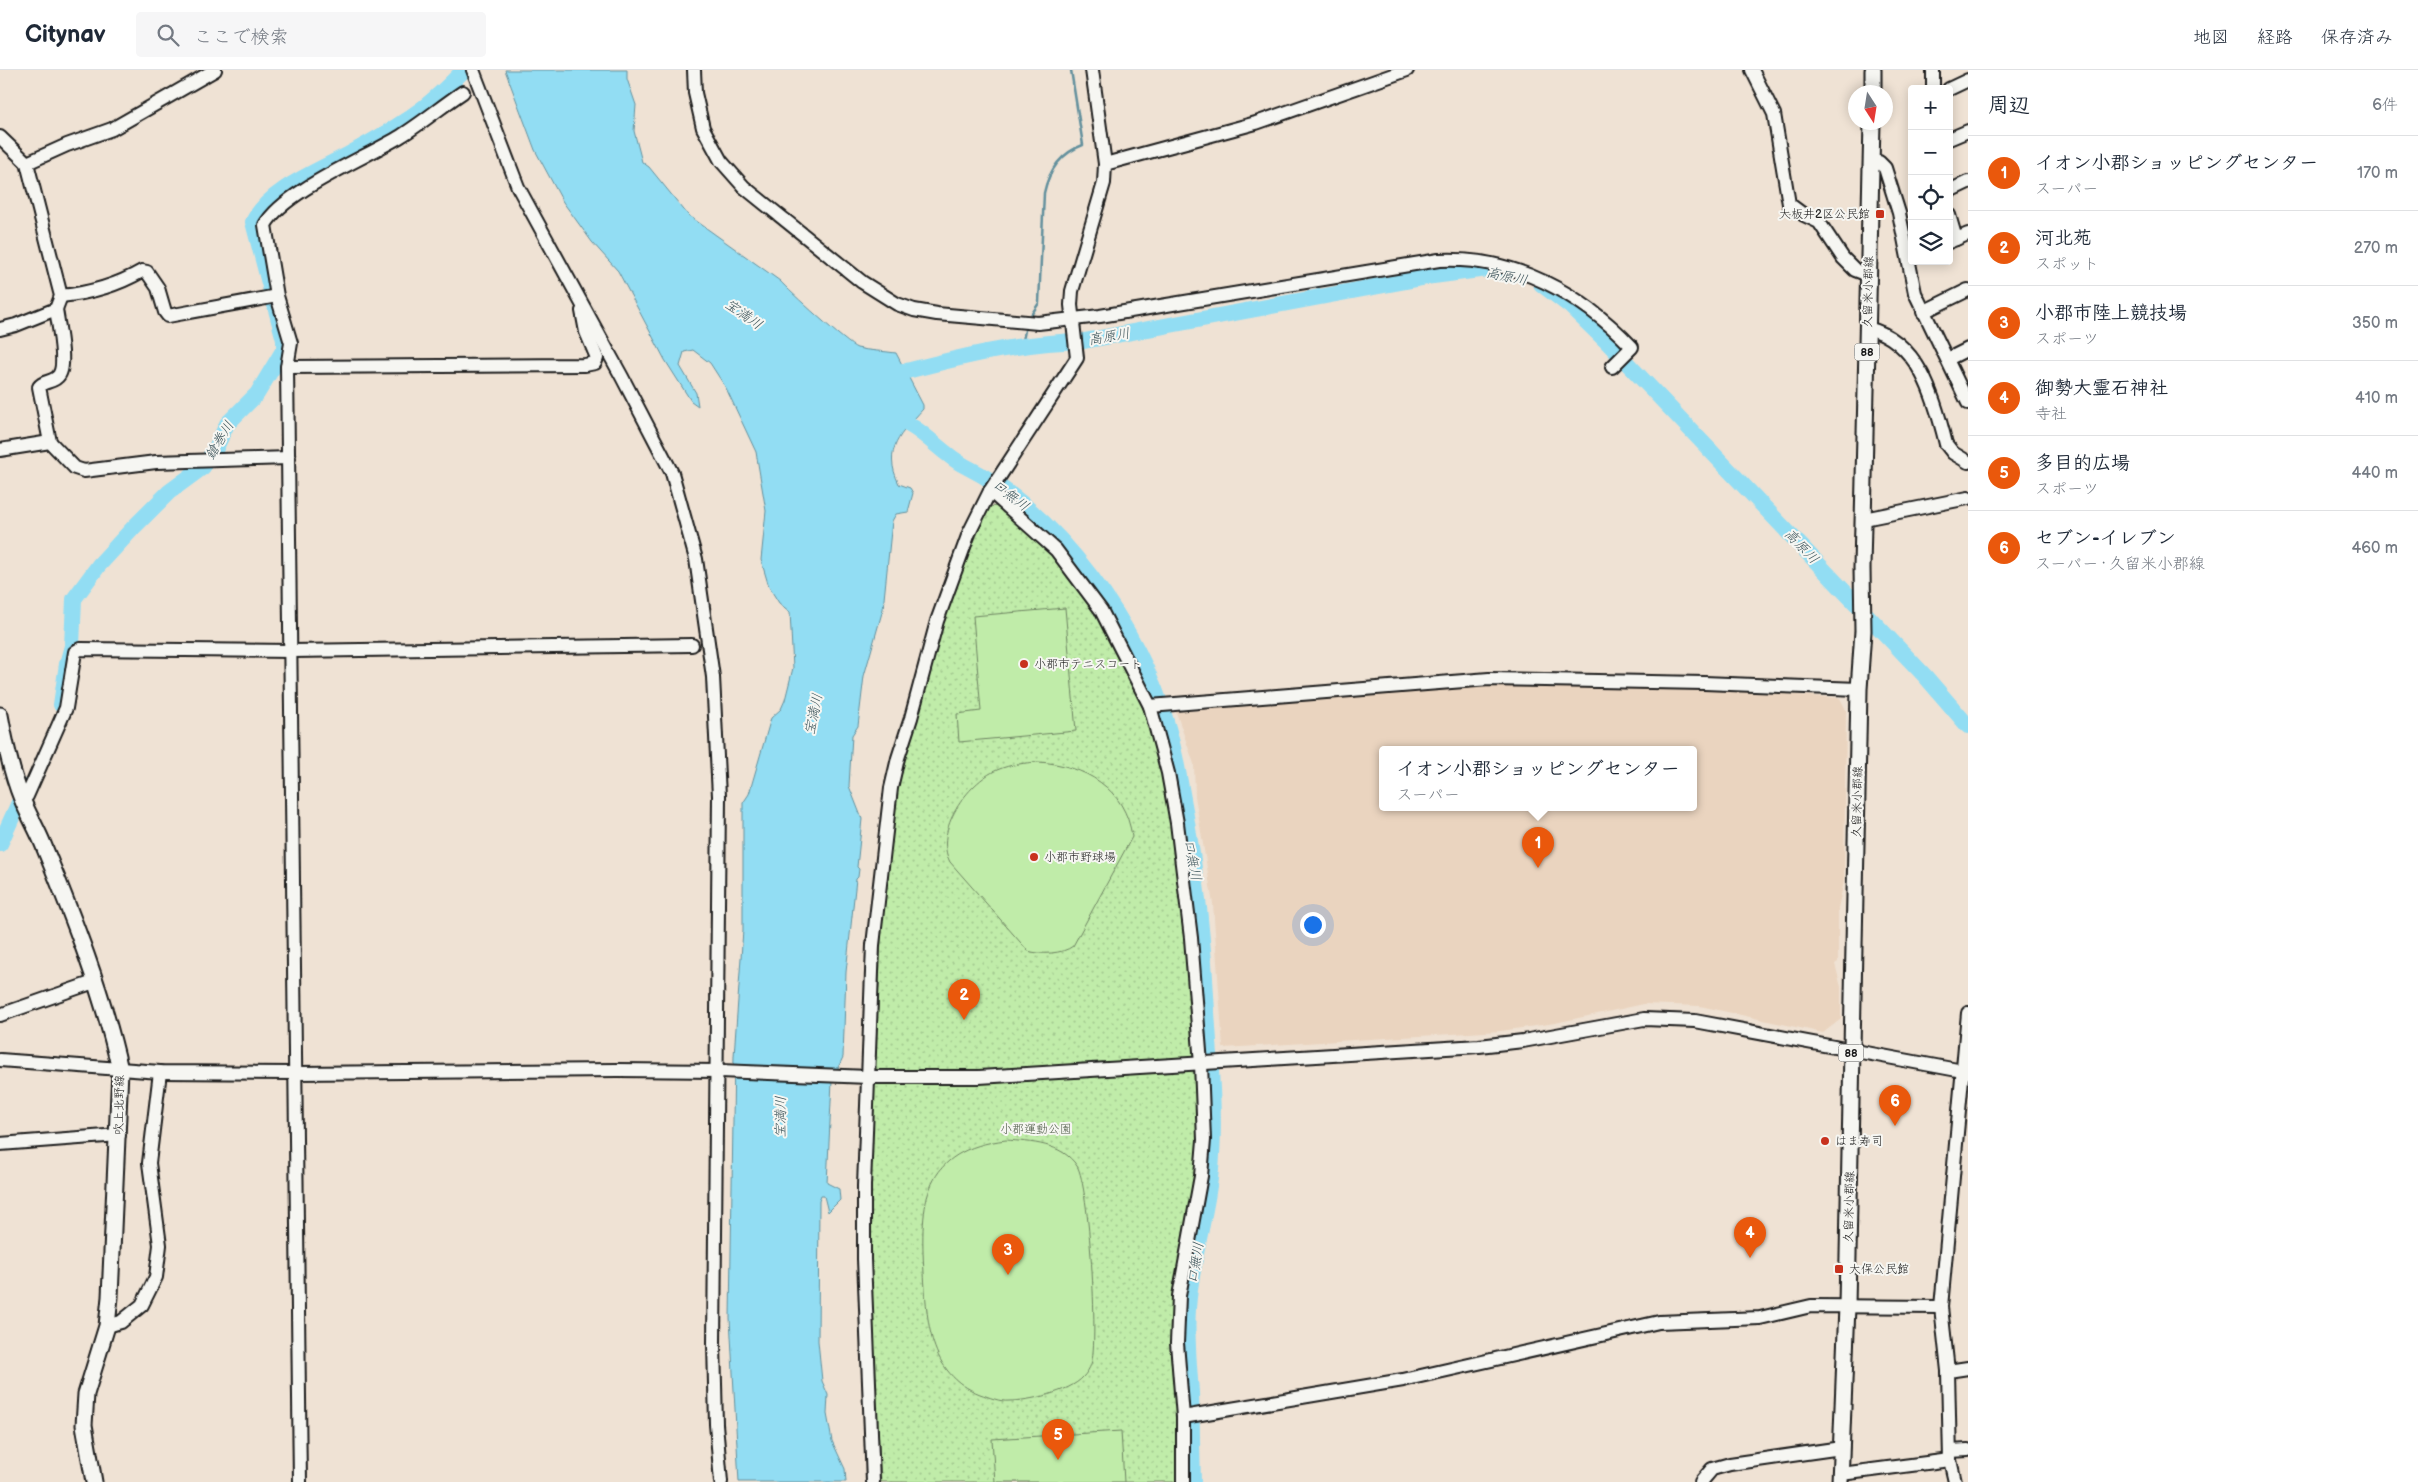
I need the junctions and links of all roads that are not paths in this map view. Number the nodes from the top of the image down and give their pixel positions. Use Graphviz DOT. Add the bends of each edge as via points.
graph roads {
  1 [pos="215,70"];
  2 [pos="473,70"];
  3 [pos="694,70"];
  4 [pos="1092,70"];
  5 [pos="1406,70"];
  6 [pos="1752,70"];
  7 [pos="1873,70"];
  8 [pos="1933,70"];
  9 [pos="1968,80"];
  10 [pos="1872,85"];
  11 [pos="1933,85"];
  12 [pos="1953,87"];
  13 [pos="463,92"];
  14 [pos="1872,130"];
  15 [pos="1968,131"];
  16 [pos="0,137"];
  17 [pos="1953,138"];
  18 [pos="27,163"];
  19 [pos="1871,163"];
  20 [pos="1106,164"];
  21 [pos="1968,182"];
  22 [pos="1953,189"];
  23 [pos="1968,234"];
  24 [pos="1953,241"];
  25 [pos="1908,251"];
  26 [pos="1911,265"];
  27 [pos="1868,275"];
  28 [pos="1968,290"];
  29 [pos="61,296"];
  30 [pos="277,296"];
  31 [pos="582,304"];
  32 [pos="56,309"];
  33 [pos="1923,312"];
  34 [pos="1072,321"];
  35 [pos="1867,328"];
  36 [pos="0,329"];
  37 [pos="1968,349"];
  38 [pos="1948,359"];
  39 [pos="1613,366"];
  40 [pos="287,367"];
  41 [pos="1968,403"];
  42 [pos="50,442"];
  43 [pos="0,450"];
  44 [pos="289,458"];
  45 [pos="1968,462"];
  46 [pos="990,491"];
  47 [pos="1968,498"];
  48 [pos="1864,519"];
  49 [pos="692,645"];
  50 [pos="292,651"];
  51 [pos="1859,689"];
  52 [pos="1150,706"];
  53 [pos="0,715"];
  54 [pos="22,800"];
  55 [pos="94,982"];
  56 [pos="1968,1013"];
  57 [pos="0,1015"];
  58 [pos="1851,1051"];
  59 [pos="0,1060"];
  60 [pos="1201,1064"];
  61 [pos="120,1070"];
  62 [pos="718,1071"];
  63 [pos="160,1072"];
  64 [pos="1965,1072"];
  65 [pos="296,1073"];
  66 [pos="864,1077"];
  67 [pos="119,1135"];
  68 [pos="0,1144"];
  69 [pos="1848,1306"];
  70 [pos="1942,1306"];
  71 [pos="107,1326"];
  72 [pos="1968,1368"];
  73 [pos="1948,1371"];
  74 [pos="1183,1417"];
  75 [pos="1842,1448"];
  76 [pos="1968,1450"];
  77 [pos="1950,1455"];
  78 [pos="1841,1478"];
  79 [pos="94,1482"];
  80 [pos="300,1482"];
  81 [pos="721,1482"];
  82 [pos="873,1482"];
  83 [pos="1183,1482"];
  84 [pos="1701,1482"];
  85 [pos="1955,1482"];
  1 -- 18 [label="street" via="112,129"];
  2 -- 31 [label="street" via="518,188"];
  3 -- 34 [label="street" via="695,93 703,128 721,161 744,188 862,282 897,304 922,312 1038,323"];
  4 -- 20 [label="street"];
  5 -- 20 [label="street" via="1256,124"];
  6 -- 27 [label="street" via="1774,114 1789,204 1819,222 1843,258 1855,270"];
  7 -- 10 [label="main road"];
  8 -- 11 [label="street"];
  9 -- 12 [label="street"];
  13 -- 30 [label="street" via="401,136 294,196 269,216 264,225"];
  14 -- 19 [label="main road, 久留米小郡線 / 88"];
  15 -- 17 [label="street"];
  16 -- 18 [label="street"];
  18 -- 29 [label="street"];
  19 -- 25 [label="street" via="1879,162 1885,168"];
  19 -- 27 [label="main road, 久留米小郡線 / 88"];
  20 -- 34 [label="street" via="1098,205 1072,291"];
  21 -- 22 [label="street"];
  23 -- 24 [label="street"];
  26 -- 33 [label="street" via="1915,293"];
  27 -- 35 [label="main road, 久留米小郡線 / 88"];
  28 -- 33 [label="street"];
  29 -- 30 [label="street" via="102,289 142,271 147,272 158,288 168,316"];
  29 -- 32 [label="street"];
  30 -- 40 [label="street" via="291,343"];
  31 -- 40 [label="street" via="586,332 597,358 595,363"];
  31 -- 62 [label="street" via="672,473 696,558 713,677 718,776"];
  32 -- 36 [label="street"];
  32 -- 42 [label="street" via="63,365 55,380 39,387"];
  33 -- 38 [label="street"];
  34 -- 39 [label="street" via="1438,260 1463,259 1500,265 1533,276 1605,319 1632,347"];
  34 -- 46 [label="street" via="1077,358"];
  35 -- 45 [label="street" via="1894,340 1915,360 1946,444 1953,453"];
  35 -- 48 [label="main road, 久留米小郡線 / 88"];
  37 -- 38 [label="street"];
  38 -- 41 [label="street"];
  40 -- 44 [label="street"];
  42 -- 43 [label="street"];
  42 -- 44 [label="street" via="75,468 84,471 156,462"];
  44 -- 50 [label="street"];
  46 -- 52 [label="street" via="1056,550 1101,610"];
  46 -- 66 [label="street" via="969,533 937,621 893,780 873,945"];
  47 -- 48 [label="street"];
  48 -- 51 [label="main road, 久留米小郡線 / 88"];
  49 -- 50 [label="street"];
  50 -- 54 [label="street" via="75,652 66,708 27,796"];
  50 -- 65 [label="street"];
  51 -- 52 [label="street" via="1489,678"];
  51 -- 58 [label="main road, 久留米小郡線 / 88"];
  52 -- 60 [label="street" via="1177,823 1191,938"];
  53 -- 54 [label="main road, 吹上北野線" via="7,754"];
  54 -- 55 [label="main road, 吹上北野線" via="42,842"];
  55 -- 57 [label="street"];
  55 -- 61 [label="main road, 吹上北野線"];
  56 -- 64 [label="street"];
  58 -- 60 [label="street" via="1695,1021 1644,1019 1479,1046"];
  58 -- 64 [label="street"];
  58 -- 69 [label="main road, 久留米小郡線 / 88"];
  59 -- 61 [label="street"];
  60 -- 66 [label="street" via="1035,1075"];
  60 -- 74 [label="street" via="1204,1140 1179,1296 1177,1343"];
  61 -- 63 [label="street"];
  61 -- 67 [label="main road, 吹上北野線"];
  62 -- 65 [label="street"];
  62 -- 66 [label="street"];
  62 -- 81 [label="street" via="714,1344"];
  63 -- 65 [label="street"];
  63 -- 71 [label="street" via="149,1163 160,1245 156,1276 142,1305 121,1322"];
  64 -- 70 [label="street"];
  65 -- 80 [label="street"];
  66 -- 82 [label="street" via="864,1259"];
  67 -- 68 [label="street"];
  67 -- 71 [label="main road, 吹上北野線"];
  69 -- 70 [label="street"];
  69 -- 74 [label="street" via="1811,1306 1760,1318 1725,1321 1659,1322 1403,1380"];
  69 -- 75 [label="main road, 久留米小郡線 / 88"];
  70 -- 73 [label="street"];
  71 -- 79 [label="main road, 吹上北野線" via="86,1394 84,1425"];
  72 -- 73 [label="street"];
  73 -- 77 [label="street"];
  74 -- 83 [label="street"];
  75 -- 78 [label="main road, 久留米小郡線 / 88"];
  75 -- 84 [label="street" via="1730,1464 1712,1469"];
  76 -- 77 [label="street"];
  77 -- 78 [label="street"];
  77 -- 85 [label="street"];
}
